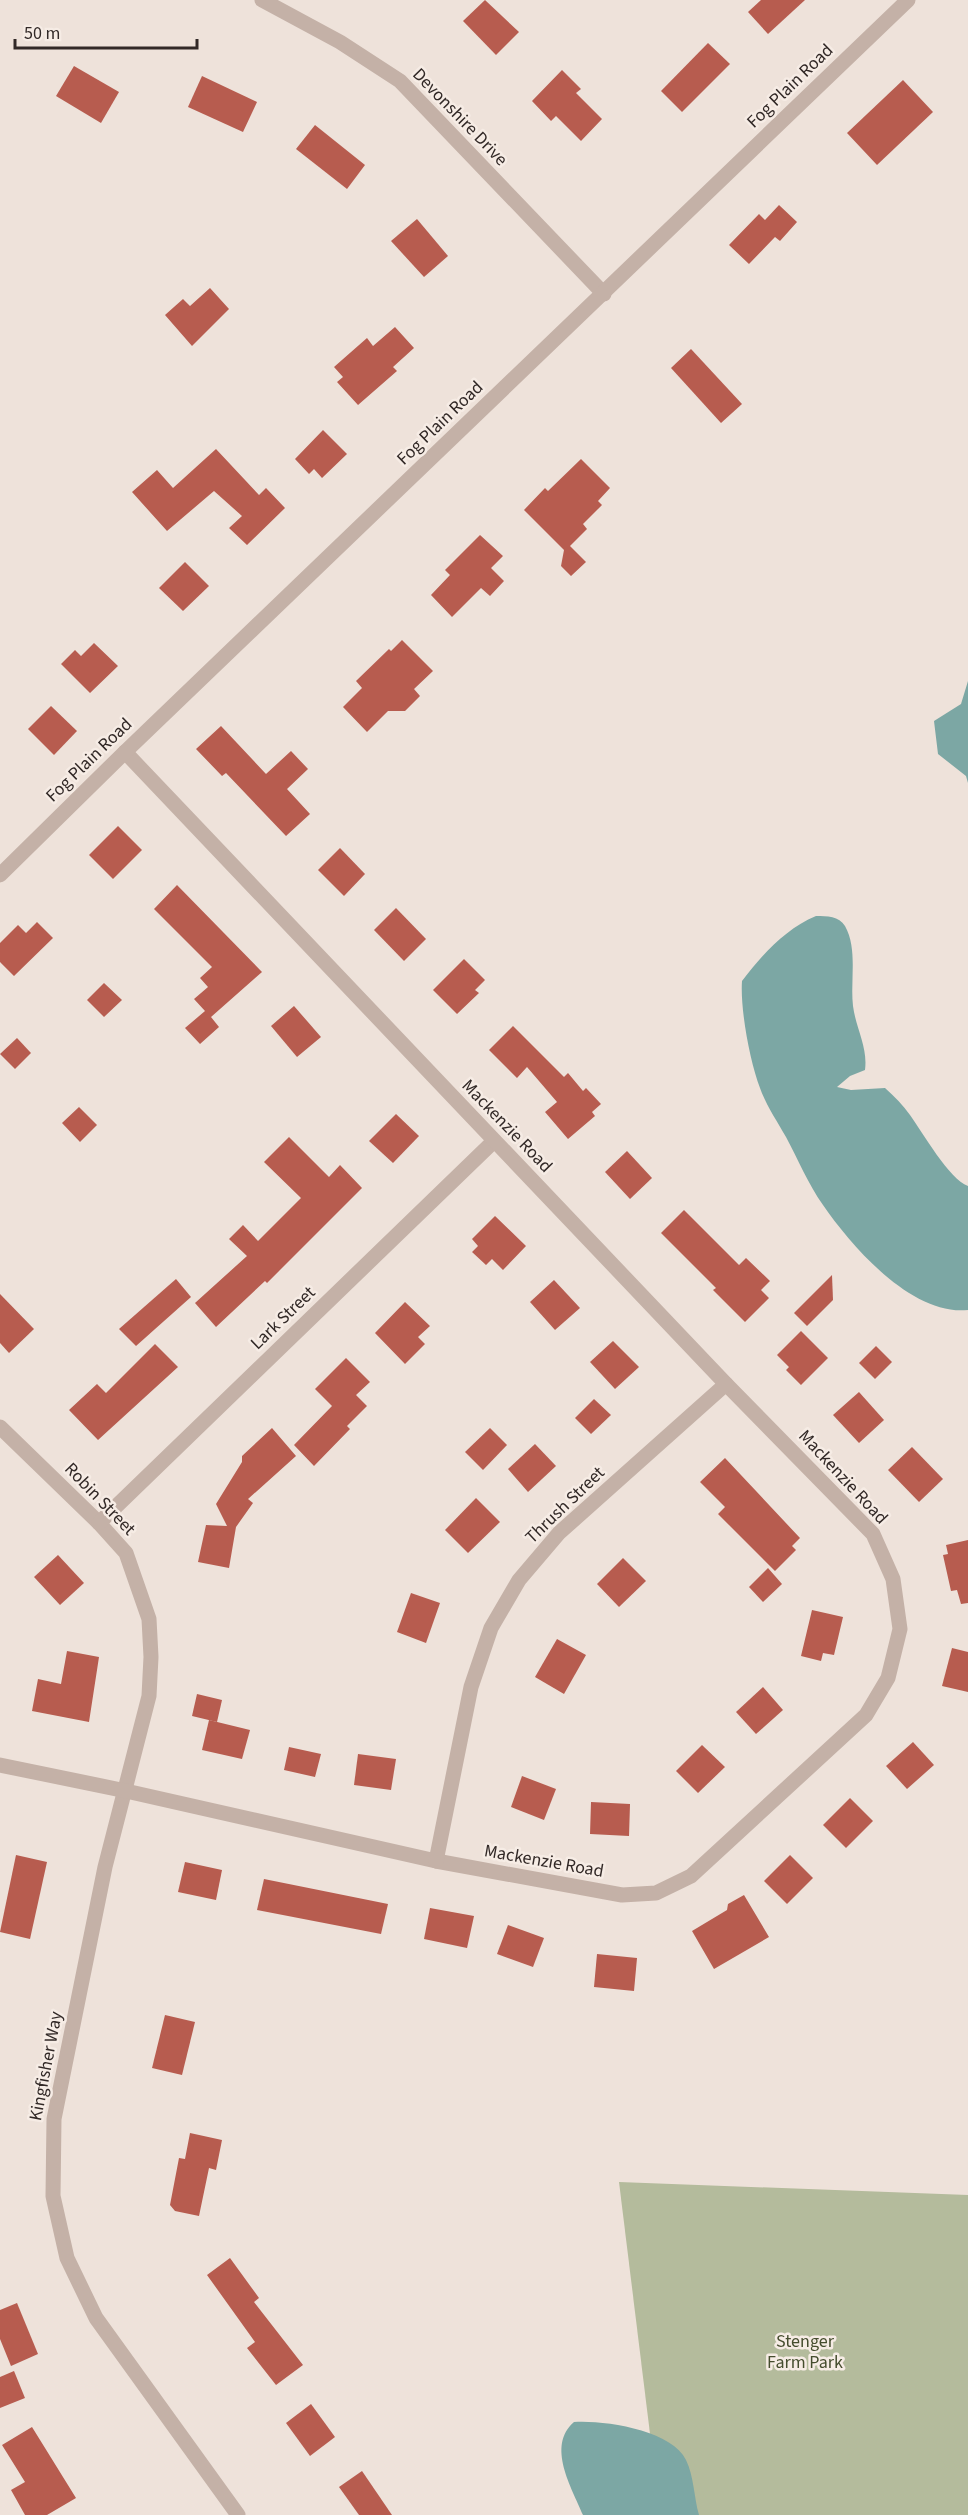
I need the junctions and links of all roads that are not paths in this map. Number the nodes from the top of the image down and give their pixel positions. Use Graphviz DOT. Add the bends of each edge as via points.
graph roads {
  1 [pos="262,0"];
  2 [pos="908,0"];
  3 [pos="604,294"];
  4 [pos="124,752"];
  5 [pos="0,875"];
  6 [pos="494,1141"];
  7 [pos="726,1384"];
  8 [pos="0,1426"];
  9 [pos="99,1523"];
  10 [pos="0,1765"];
  11 [pos="126,1791"];
  12 [pos="436,1862"];
  13 [pos="238,2515"];
  1 -- 3 [label="street, Devonshire Drive" via="400,81"];
  2 -- 3 [label="street, Fog Plain Road"];
  3 -- 4 [label="street, Fog Plain Road"];
  4 -- 5 [label="street, Fog Plain Road"];
  4 -- 6 [label="street, Mackenzie Road"];
  6 -- 7 [label="street, Mackenzie Road"];
  6 -- 9 [label="street, Lark Street"];
  7 -- 12 [label="street, Thrush Street" via="559,1533 519,1580 491,1628 471,1687"];
  7 -- 12 [label="street, Mackenzie Road" via="873,1534 893,1579 900,1629 888,1678 866,1714 691,1876 656,1893 622,1895"];
  8 -- 9 [label="street, Robin Street"];
  9 -- 11 [label="street, Robin Street" via="126,1554 149,1619 149,1696"];
  10 -- 11 [label="street, Mackenzie Road"];
  11 -- 12 [label="street, Mackenzie Road"];
  11 -- 13 [label="street, Kingfisher Way" via="105,1867 54,2119 53,2196 67,2258 96,2318"];
}
